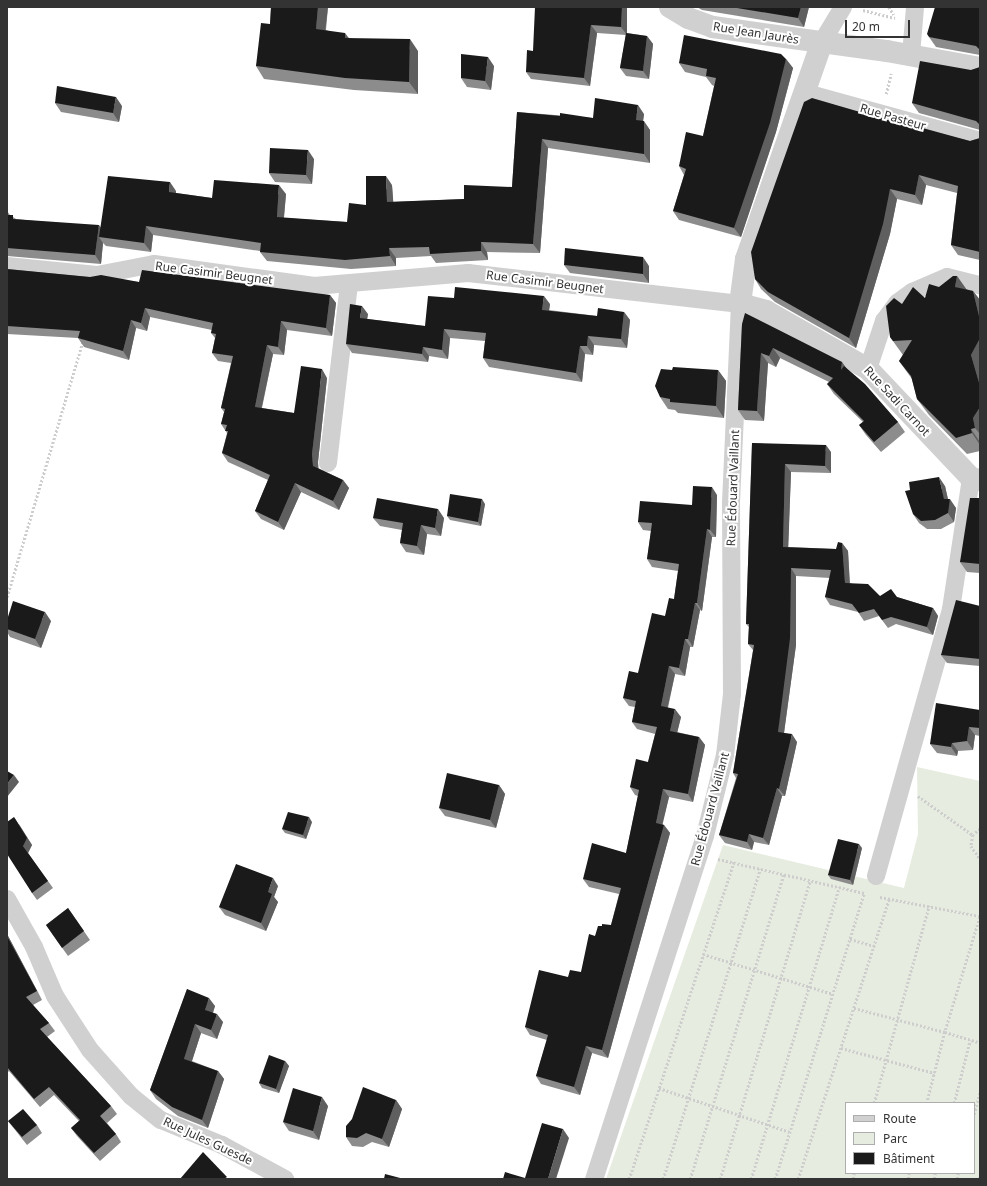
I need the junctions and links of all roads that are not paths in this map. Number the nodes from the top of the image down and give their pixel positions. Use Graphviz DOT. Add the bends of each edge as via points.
graph roads {
  1 [pos="670,7"];
  2 [pos="915,7"];
  3 [pos="851,8"];
  4 [pos="822,42"];
  5 [pos="911,54"];
  6 [pos="980,68"];
  7 [pos="806,93"];
  8 [pos="980,141"];
  9 [pos="7,266"];
  10 [pos="349,284"];
  11 [pos="980,285"];
  12 [pos="740,304"];
  13 [pos="868,368"];
  14 [pos="328,463"];
  15 [pos="975,479"];
  16 [pos="876,876"];
  17 [pos="7,899"];
  18 [pos="284,1179"];
  19 [pos="594,1179"];
  1 -- 4 [label="street, Rue Jean Jaurès" via="688,18 713,27"];
  2 -- 5 [label="street"];
  3 -- 4 [label="street"];
  4 -- 5 [label="street, Rue Jean Jaurès"];
  4 -- 7 [label="street"];
  5 -- 6 [label="street"];
  7 -- 8 [label="street, Rue Pasteur"];
  7 -- 12 [label="street" via="746,259"];
  9 -- 10 [label="street, Rue Casimir Beugnet" via="97,274 154,264 314,286"];
  10 -- 12 [label="street, Rue Casimir Beugnet" via="468,273"];
  10 -- 14 [label="street"];
  11 -- 13 [label="street" via="947,277 912,292 897,303 884,321"];
  12 -- 13 [label="street, Rue Sadi Carnot" via="766,311"];
  12 -- 19 [label="street, Rue Édouard Vaillant" via="731,503 732,694 725,755 699,853"];
  13 -- 15 [label="street, Rue Sadi Carnot"];
  15 -- 16 [label="street" via="951,609"];
  17 -- 18 [label="street, Rue Jules Guesde" via="34,947 55,996 90,1050 131,1096 161,1120 222,1145"];
}
